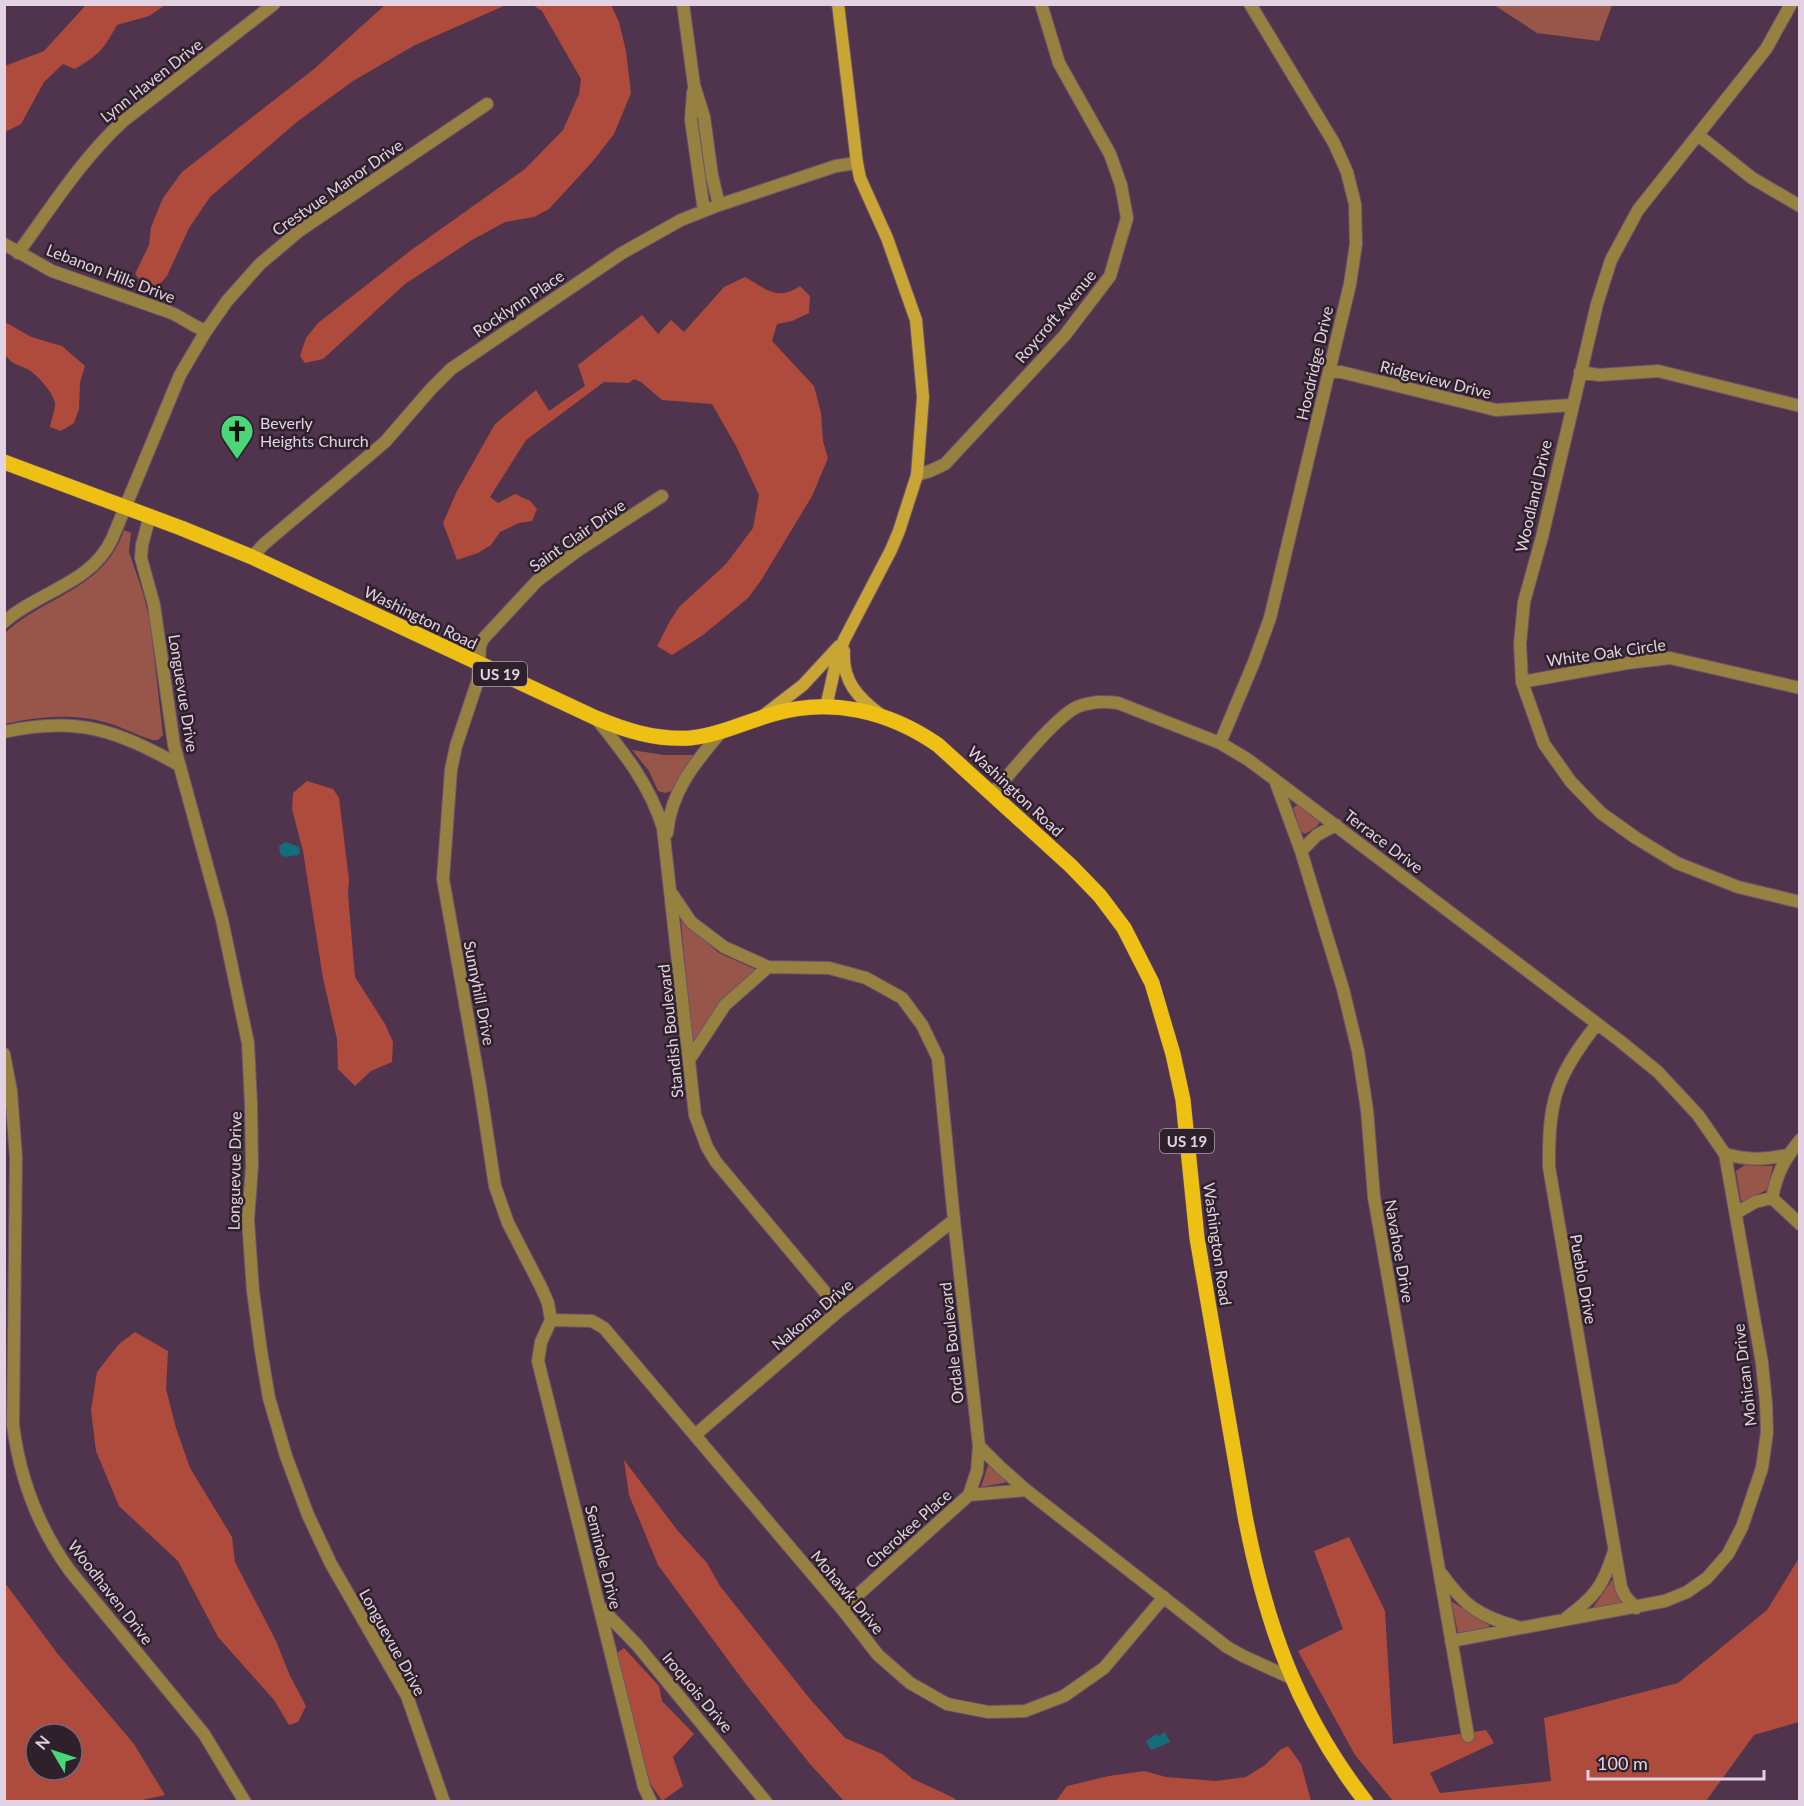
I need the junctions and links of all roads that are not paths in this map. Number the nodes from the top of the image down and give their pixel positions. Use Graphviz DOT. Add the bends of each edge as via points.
graph roads {
  1 [pos="274,4"];
  2 [pos="683,4"];
  3 [pos="838,4"];
  4 [pos="1041,4"];
  5 [pos="1250,4"];
  6 [pos="1791,5"];
  7 [pos="1800,8"];
  8 [pos="694,85"];
  9 [pos="487,104"];
  10 [pos="1698,135"];
  11 [pos="708,143"];
  12 [pos="694,144"];
  13 [pos="857,163"];
  14 [pos="718,205"];
  15 [pos="1800,206"];
  16 [pos="704,211"];
  17 [pos="4,244"];
  18 [pos="18,253"];
  19 [pos="206,331"];
  20 [pos="1329,372"];
  21 [pos="1580,372"];
  22 [pos="1571,405"];
  23 [pos="1800,406"];
  24 [pos="4,462"];
  25 [pos="917,475"];
  26 [pos="662,496"];
  27 [pos="125,506"];
  28 [pos="150,515"];
  29 [pos="252,557"];
  30 [pos="4,622"];
  31 [pos="844,640"];
  32 [pos="479,664"];
  33 [pos="1522,682"];
  34 [pos="1800,688"];
  35 [pos="826,707"];
  36 [pos="882,716"];
  37 [pos="596,718"];
  38 [pos="758,719"];
  39 [pos="4,732"];
  40 [pos="720,733"];
  41 [pos="1220,743"];
  42 [pos="179,765"];
  43 [pos="1275,779"];
  44 [pos="992,794"];
  45 [pos="1336,825"];
  46 [pos="666,843"];
  47 [pos="1301,851"];
  48 [pos="672,894"];
  49 [pos="1800,902"];
  50 [pos="768,966"];
  51 [pos="1597,1024"];
  52 [pos="4,1054"];
  53 [pos="689,1060"];
  54 [pos="1800,1140"];
  55 [pos="1725,1154"];
  56 [pos="1787,1155"];
  57 [pos="1772,1198"];
  58 [pos="1736,1213"];
  59 [pos="954,1220"];
  60 [pos="1800,1224"];
  61 [pos="840,1310"];
  62 [pos="551,1320"];
  63 [pos="694,1435"];
  64 [pos="979,1446"];
  65 [pos="1026,1490"];
  66 [pos="969,1495"];
  67 [pos="1614,1550"];
  68 [pos="1439,1570"];
  69 [pos="1164,1597"];
  70 [pos="600,1607"];
  71 [pos="842,1608"];
  72 [pos="1636,1608"];
  73 [pos="1562,1620"];
  74 [pos="1522,1628"];
  75 [pos="1451,1641"];
  76 [pos="1291,1678"];
  77 [pos="1468,1736"];
  78 [pos="245,1802"];
  79 [pos="444,1802"];
  80 [pos="651,1802"];
  81 [pos="766,1802"];
  82 [pos="1366,1802"];
  1 -- 18 [label="street, Lynn Haven Drive" via="104,138"];
  2 -- 8 [label="street"];
  3 -- 13 [label="street"];
  4 -- 25 [label="street, Roycroft Avenue" via="1059,63 1110,154 1127,218 1110,276 1065,335 945,464"];
  5 -- 20 [label="street, Hoodridge Drive" via="1334,143 1347,172 1354,204 1356,244"];
  6 -- 7 [label="street"];
  6 -- 10 [label="street, Woodland Drive" via="1767,49"];
  8 -- 11 [label="street"];
  8 -- 12 [label="street"];
  9 -- 19 [label="street, Crestvue Manor Drive" via="299,231 260,264"];
  10 -- 15 [label="street" via="1752,178"];
  10 -- 21 [label="street, Woodland Drive" via="1638,210 1611,260"];
  11 -- 12 [label="street"];
  11 -- 14 [label="street"];
  12 -- 16 [label="street"];
  13 -- 14 [label="street, Rocklynn Place" via="836,166"];
  13 -- 25 [label="street" via="916,320 923,397"];
  14 -- 16 [label="street, Rocklynn Place"];
  16 -- 29 [label="street, Rocklynn Place" via="622,253 461,361 430,389 385,442"];
  17 -- 18 [label="street, Lebanon Hills Drive"];
  18 -- 19 [label="street, Lebanon Hills Drive" via="52,271 169,312"];
  19 -- 27 [label="street, Crestvue Manor Drive" via="169,398"];
  20 -- 22 [label="street, Ridgeview Drive" via="1496,410"];
  20 -- 41 [label="street, Hoodridge Drive" via="1270,618"];
  21 -- 22 [label="street, Woodland Drive"];
  21 -- 23 [label="street" via="1599,375 1658,370"];
  22 -- 33 [label="street, Woodland Drive" via="1524,602"];
  24 -- 27 [label="main road, Washington Road / US 19"];
  25 -- 31 [label="street" via="891,550"];
  26 -- 32 [label="street, Saint Clair Drive" via="537,581 483,639"];
  27 -- 28 [label="main road, Washington Road / US 19"];
  27 -- 30 [label="street" via="109,545 90,569"];
  28 -- 29 [label="main road, Washington Road / US 19"];
  28 -- 42 [label="street, Longuevue Drive" via="141,558 154,605 170,727"];
  29 -- 32 [label="main road, Washington Road / US 19"];
  31 -- 35 [label="street"];
  31 -- 36 [label="street" via="843,661 848,681 859,697"];
  31 -- 38 [label="street" via="803,685"];
  32 -- 37 [label="main road, Washington Road / US 19"];
  32 -- 62 [label="street, Sunnyhill Drive" via="478,680 451,770 443,864 445,896 495,1186 508,1223 548,1303"];
  33 -- 34 [label="street, White Oak Circle" via="1670,658"];
  33 -- 49 [label="street, Woodland Drive" via="1544,744 1571,782 1601,813 1677,863 1738,887"];
  35 -- 36 [label="main road, Washington Road / US 19"];
  35 -- 38 [label="main road, Washington Road / US 19" via="794,709"];
  36 -- 44 [label="main road, Washington Road / US 19" via="938,745"];
  37 -- 40 [label="main road, Washington Road / US 19" via="631,732 659,737 690,738"];
  37 -- 46 [label="street, Standish Boulevard" via="630,759 646,786 659,813"];
  38 -- 40 [label="main road, Washington Road / US 19"];
  39 -- 42 [label="street" via="51,725 100,729 132,740"];
  40 -- 46 [label="street" via="678,789"];
  41 -- 43 [label="street, Terrace Drive"];
  41 -- 44 [label="street, Terrace Drive" via="1119,703 1096,702 1066,715"];
  42 -- 79 [label="street, Longuevue Drive" via="222,920 248,1043 252,1166 248,1220 253,1291 269,1398 308,1515 331,1564 407,1696"];
  43 -- 45 [label="street, Terrace Drive"];
  43 -- 47 [label="street, Navahoe Drive"];
  44 -- 76 [label="main road, Washington Road / US 19" via="1086,880 1113,911 1143,963 1160,1006 1182,1100 1197,1238 1247,1527 1270,1620"];
  45 -- 47 [label="street" via="1317,835"];
  45 -- 51 [label="street, Terrace Drive"];
  46 -- 48 [label="street, Standish Boulevard"];
  47 -- 68 [label="street, Navahoe Drive" via="1358,1051 1374,1197"];
  48 -- 50 [label="street, Ordale Boulevard" via="691,922 724,947"];
  48 -- 53 [label="street, Standish Boulevard"];
  50 -- 53 [label="street" via="725,1005"];
  50 -- 59 [label="street, Ordale Boulevard" via="829,968 866,978 902,998 922,1025 938,1058"];
  51 -- 55 [label="street, Terrace Drive" via="1658,1072 1698,1115"];
  51 -- 67 [label="street, Pueblo Drive" via="1563,1074 1552,1104 1549,1167"];
  52 -- 78 [label="street, Woodhaven Drive" via="11,1091 15,1157 13,1425 22,1476 34,1510 56,1551 204,1734"];
  53 -- 61 [label="street, Standish Boulevard" via="695,1114 716,1162"];
  54 -- 56 [label="street"];
  55 -- 56 [label="street" via="1744,1159"];
  55 -- 58 [label="street, Terrace Drive"];
  56 -- 57 [label="street"];
  57 -- 58 [label="street"];
  57 -- 60 [label="street"];
  58 -- 72 [label="street, Mohican Drive" via="1762,1363 1767,1432 1762,1468 1742,1527 1728,1554 1707,1578 1687,1592"];
  59 -- 61 [label="street, Nakoma Drive"];
  59 -- 64 [label="street, Ordale Boulevard"];
  61 -- 63 [label="street, Nakoma Drive"];
  62 -- 63 [label="street, Mohawk Drive" via="592,1321 604,1328"];
  62 -- 70 [label="street, Seminole Drive" via="538,1361"];
  63 -- 71 [label="street, Mohawk Drive"];
  64 -- 65 [label="street"];
  64 -- 66 [label="street, Cherokee Place" via="977,1471"];
  65 -- 66 [label="street, Cherokee Place"];
  65 -- 69 [label="street"];
  66 -- 71 [label="street, Cherokee Place"];
  67 -- 72 [label="street, Pueblo Drive" via="1621,1587"];
  67 -- 73 [label="street, Pueblo Drive" via="1598,1591"];
  68 -- 74 [label="street, Mohican Drive" via="1458,1596 1475,1610"];
  68 -- 75 [label="street, Navahoe Drive"];
  69 -- 71 [label="street, Mohawk Drive" via="1104,1668 1064,1695 1025,1711 987,1712 947,1704 910,1683 878,1655"];
  69 -- 76 [label="street" via="1234,1652"];
  70 -- 80 [label="street, Seminole Drive"];
  70 -- 81 [label="street, Iroquois Drive" via="637,1645"];
  72 -- 73 [label="street, Mohican Drive"];
  73 -- 74 [label="street, Mohican Drive"];
  74 -- 75 [label="street, Mohican Drive"];
  75 -- 77 [label="street, Navahoe Drive"];
  76 -- 82 [label="main road, Washington Road / US 19" via="1321,1736"];
}
